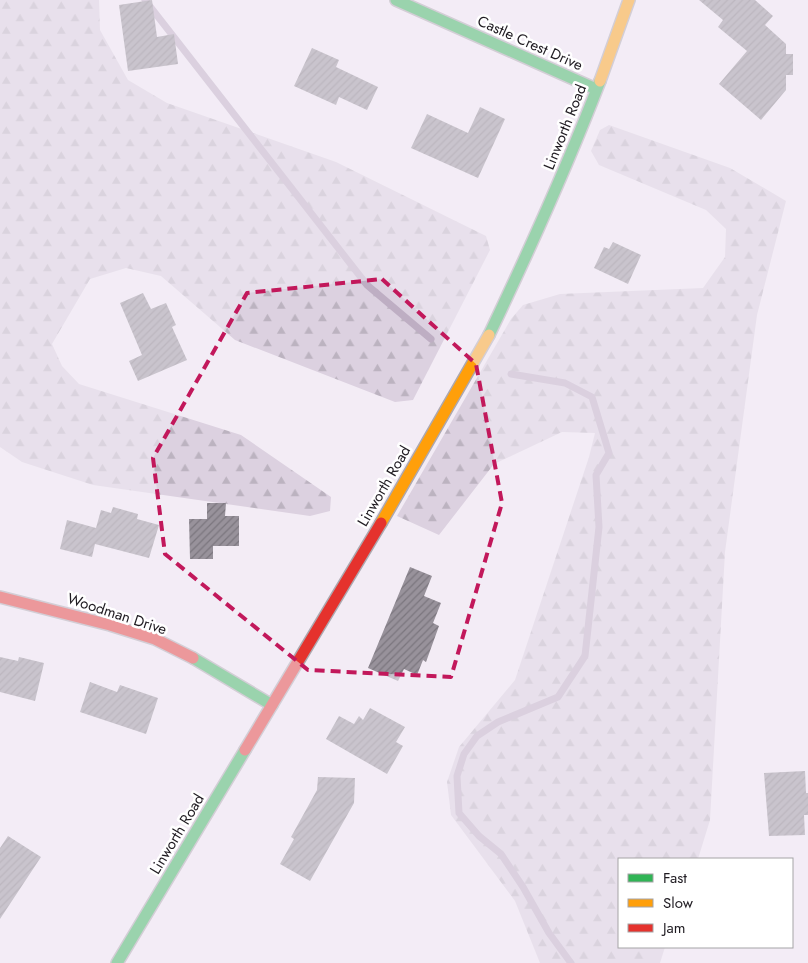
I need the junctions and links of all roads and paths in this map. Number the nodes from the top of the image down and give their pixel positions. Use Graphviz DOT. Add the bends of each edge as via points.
graph roads {
  1 [pos="396,0"];
  2 [pos="629,0"];
  3 [pos="596,89"];
  4 [pos="0,597"];
  5 [pos="272,705"];
  6 [pos="117,963"];
  1 -- 3 [label="main road, Castle Crest Drive"];
  2 -- 3 [label="main road, Linworth Road"];
  3 -- 5 [label="main road, Linworth Road" via="531,247 488,337"];
  4 -- 5 [label="main road, Woodman Drive" via="155,640 193,658"];
  5 -- 6 [label="main road, Linworth Road"];
}
